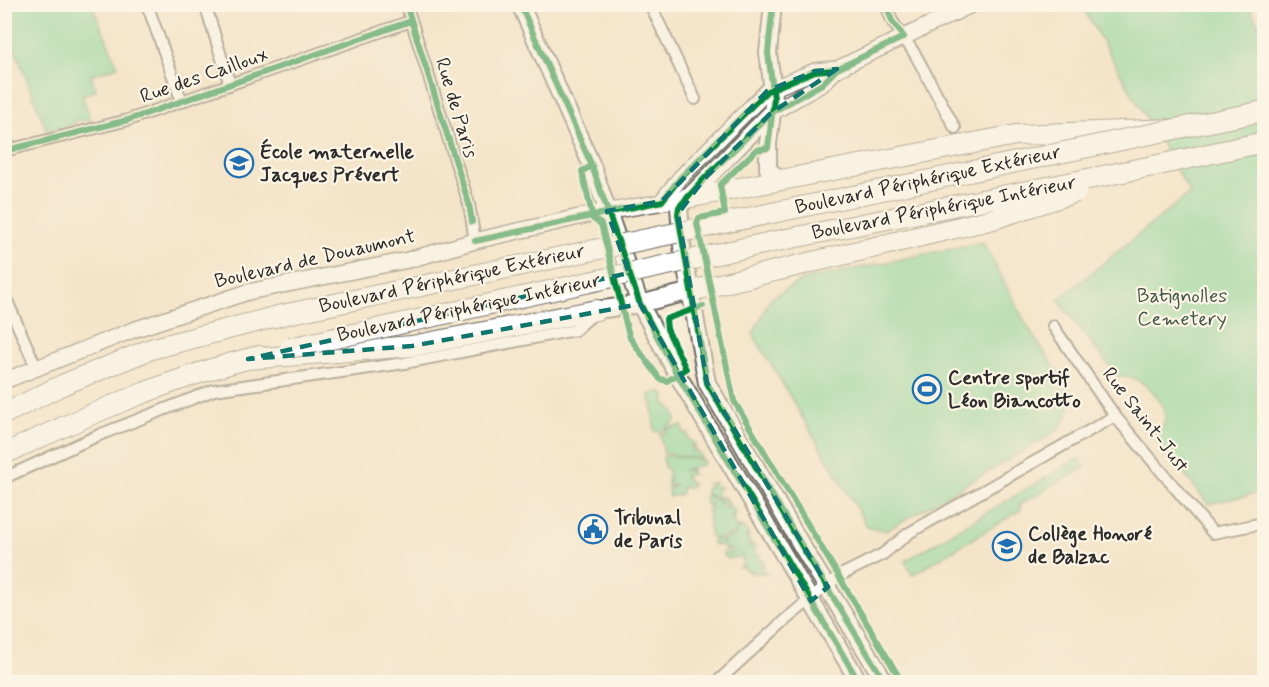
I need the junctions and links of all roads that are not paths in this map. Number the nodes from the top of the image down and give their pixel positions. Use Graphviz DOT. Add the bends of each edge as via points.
graph roads {
  1 [pos="147,4"];
  2 [pos="206,4"];
  3 [pos="406,4"];
  4 [pos="650,4"];
  5 [pos="773,4"];
  6 [pos="886,4"];
  7 [pos="973,4"];
  8 [pos="522,5"];
  9 [pos="411,21"];
  10 [pos="904,37"];
  11 [pos="837,69"];
  12 [pos="230,85"];
  13 [pos="772,88"];
  14 [pos="695,99"];
  15 [pos="182,102"];
  16 [pos="1264,111"];
  17 [pos="771,113"];
  18 [pos="955,128"];
  19 [pos="1175,129"];
  20 [pos="1264,142"];
  21 [pos="4,151"];
  22 [pos="1158,165"];
  23 [pos="780,181"];
  24 [pos="687,198"];
  25 [pos="662,201"];
  26 [pos="608,211"];
  27 [pos="475,241"];
  28 [pos="691,291"];
  29 [pos="4,294"];
  30 [pos="640,304"];
  31 [pos="597,310"];
  32 [pos="1053,326"];
  33 [pos="248,359"];
  34 [pos="36,367"];
  35 [pos="4,381"];
  36 [pos="4,414"];
  37 [pos="1115,416"];
  38 [pos="4,454"];
  39 [pos="4,478"];
  40 [pos="1264,523"];
  41 [pos="828,587"];
  42 [pos="811,601"];
  43 [pos="717,682"];
  44 [pos="859,682"];
  45 [pos="885,682"];
  1 -- 15 [label="street"];
  2 -- 12 [label="street"];
  3 -- 9 [label="street, Rue de Paris"];
  4 -- 14 [label="street"];
  5 -- 13 [label="main road" via="768,53"];
  6 -- 10 [label="street"];
  7 -- 10 [label="main road"];
  8 -- 26 [label="main road"];
  9 -- 12 [label="street, Rue des Cailloux"];
  9 -- 27 [label="street, Rue de Paris" via="469,204"];
  10 -- 11 [label="main road"];
  10 -- 18 [label="street"];
  11 -- 13 [label="main road" via="815,71"];
  11 -- 17 [label="main road" via="822,84"];
  12 -- 15 [label="street, Rue des Cailloux"];
  13 -- 17 [label="main road"];
  13 -- 25 [label="main road" via="681,177"];
  15 -- 21 [label="street, Rue des Cailloux" via="128,120"];
  16 -- 19 [label="highway, Boulevard Périphérique Extérieur"];
  17 -- 23 [label="main road" via="768,169"];
  17 -- 24 [label="main road"];
  19 -- 23 [label="highway, bridge" via="1016,135"];
  19 -- 36 [label="highway, Boulevard Périphérique Extérieur, bridge" via="282,315 152,350 62,385"];
  20 -- 22 [label="highway, Boulevard Périphérique Intérieur"];
  22 -- 28 [label="highway, bridge" via="993,219"];
  22 -- 33 [label="highway, Boulevard Périphérique Intérieur, bridge" via="767,243"];
  23 -- 24 [label="highway"];
  24 -- 25 [label="main road, Boulevard de Douaumont"];
  24 -- 28 [label="main road" via="678,214"];
  25 -- 26 [label="main road, Boulevard de Douaumont"];
  26 -- 27 [label="main road, Boulevard de Douaumont"];
  26 -- 30 [label="main road"];
  27 -- 34 [label="main road, Boulevard de Douaumont" via="408,260 248,292"];
  28 -- 30 [label="main road"];
  28 -- 41 [label="main road" via="707,382"];
  29 -- 34 [label="street"];
  30 -- 31 [label="main road"];
  30 -- 42 [label="main road"];
  31 -- 33 [label="highway" via="412,346"];
  31 -- 39 [label="street" via="575,330 405,363 214,390"];
  32 -- 37 [label="street, Rue Saint-Just"];
  33 -- 38 [label="highway, Boulevard Périphérique Intérieur" via="182,377"];
  34 -- 35 [label="main road, Boulevard de Douaumont"];
  37 -- 40 [label="street, Rue Saint-Just" via="1213,534"];
  37 -- 41 [label="street" via="909,532 882,554 839,576"];
  41 -- 42 [label="street"];
  41 -- 45 [label="main road"];
  42 -- 43 [label="street"];
  42 -- 44 [label="main road"];
}
